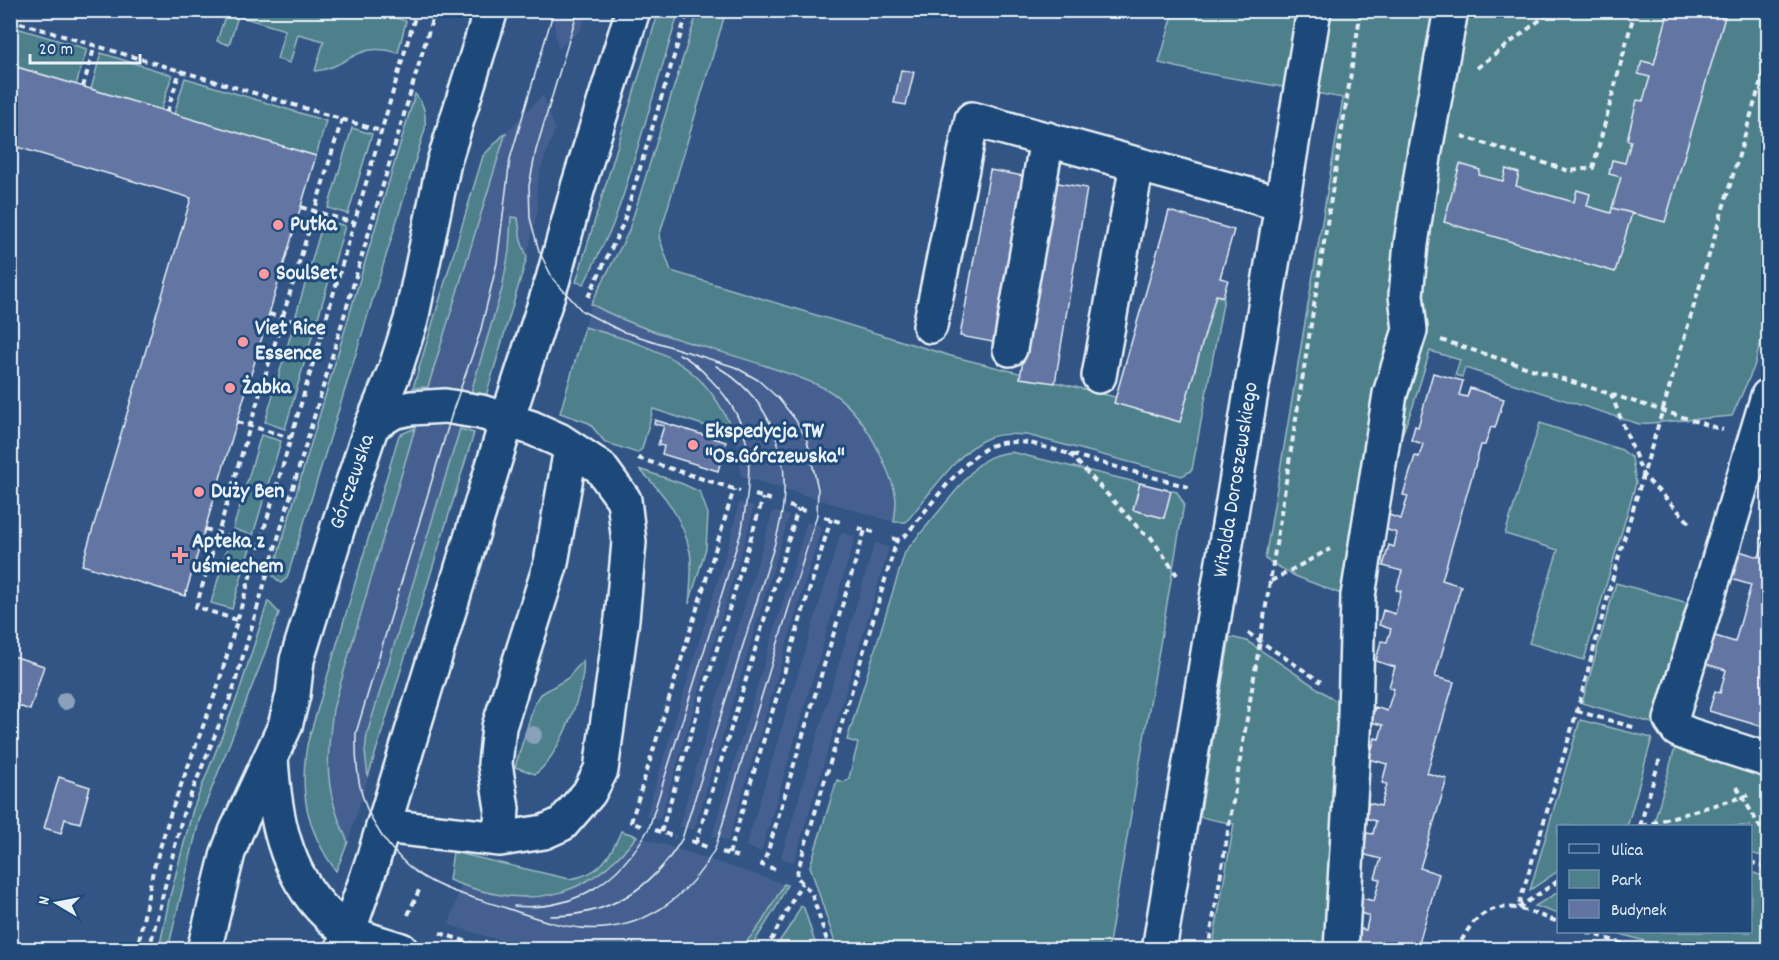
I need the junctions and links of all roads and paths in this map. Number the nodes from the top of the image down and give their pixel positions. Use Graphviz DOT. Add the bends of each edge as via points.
graph roads {
  1 [pos="417,10"];
  2 [pos="435,10"];
  3 [pos="490,10"];
  4 [pos="633,10"];
  5 [pos="688,10"];
  6 [pos="1314,10"];
  7 [pos="1361,10"];
  8 [pos="1451,10"];
  9 [pos="1553,10"];
  10 [pos="1635,10"];
  11 [pos="10,20"];
  12 [pos="95,45"];
  13 [pos="1768,58"];
  14 [pos="180,71"];
  15 [pos="83,87"];
  16 [pos="167,112"];
  17 [pos="1432,113"];
  18 [pos="342,119"];
  19 [pos="381,131"];
  20 [pos="1047,139"];
  21 [pos="1137,164"];
  22 [pos="1282,204"];
  23 [pos="301,207"];
  24 [pos="314,211"];
  25 [pos="354,223"];
  26 [pos="588,297"];
  27 [pos="269,314"];
  28 [pos="282,318"];
  29 [pos="930,326"];
  30 [pos="323,330"];
  31 [pos="1410,330"];
  32 [pos="1010,349"];
  33 [pos="1099,376"];
  34 [pos="1611,394"];
  35 [pos="1768,396"];
  36 [pos="1663,411"];
  37 [pos="507,420"];
  38 [pos="237,422"];
  39 [pos="372,425"];
  40 [pos="250,426"];
  41 [pos="291,438"];
  42 [pos="1755,440"];
  43 [pos="571,448"];
  44 [pos="1070,454"];
  45 [pos="637,458"];
  46 [pos="1643,475"];
  47 [pos="1192,488"];
  48 [pos="734,489"];
  49 [pos="740,491"];
  50 [pos="755,495"];
  51 [pos="763,498"];
  52 [pos="775,501"];
  53 [pos="789,506"];
  54 [pos="798,509"];
  55 [pos="808,512"];
  56 [pos="824,517"];
  57 [pos="831,519"];
  58 [pos="840,522"];
  59 [pos="1369,526"];
  60 [pos="858,528"];
  61 [pos="205,529"];
  62 [pos="865,530"];
  63 [pos="874,532"];
  64 [pos="219,533"];
  65 [pos="892,538"];
  66 [pos="897,540"];
  67 [pos="259,545"];
  68 [pos="1721,555"];
  69 [pos="1177,575"];
  70 [pos="1270,582"];
  71 [pos="237,620"];
  72 [pos="1240,630"];
  73 [pos="1260,641"];
  74 [pos="1355,705"];
  75 [pos="1576,711"];
  76 [pos="1669,729"];
  77 [pos="1711,743"];
  78 [pos="271,757"];
  79 [pos="1768,760"];
  80 [pos="1760,792"];
  81 [pos="1742,797"];
  82 [pos="1641,825"];
  83 [pos="1644,825"];
  84 [pos="383,826"];
  85 [pos="641,826"];
  86 [pos="655,830"];
  87 [pos="661,832"];
  88 [pos="675,837"];
  89 [pos="500,839"];
  90 [pos="1768,841"];
  91 [pos="707,847"];
  92 [pos="722,852"];
  93 [pos="729,854"];
  94 [pos="742,858"];
  95 [pos="1752,863"];
  96 [pos="1768,868"];
  97 [pos="775,869"];
  98 [pos="802,882"];
  99 [pos="1557,882"];
  100 [pos="420,888"];
  101 [pos="1518,908"];
  102 [pos="1557,922"];
  103 [pos="440,933"];
  104 [pos="1590,933"];
  105 [pos="403,935"];
  106 [pos="345,940"];
  107 [pos="137,950"];
  108 [pos="149,950"];
  109 [pos="204,950"];
  110 [pos="492,950"];
  111 [pos="766,950"];
  112 [pos="830,950"];
  113 [pos="1159,950"];
  114 [pos="1208,950"];
  115 [pos="1341,950"];
  116 [pos="1456,950"];
  117 [pos="1642,950"];
  1 -- 19 [label="path"];
  2 -- 108 [label="path" via="232,693 183,814"];
  3 -- 39 [label="street, Górczewska" via="444,162 411,320"];
  4 -- 37 [label="street"];
  5 -- 26 [label="path" via="623,224"];
  6 -- 22 [label="street, Witolda Doroszewskiego"];
  7 -- 70 [label="path"];
  8 -- 17 [label="street"];
  9 -- 17 [label="path"];
  10 -- 17 [label="path" via="1593,168 1569,171"];
  11 -- 12 [label="path"];
  12 -- 14 [label="path"];
  12 -- 15 [label="path"];
  13 -- 36 [label="path"];
  14 -- 16 [label="path"];
  14 -- 18 [label="path"];
  17 -- 31 [label="street" via="1410,254 1406,295"];
  18 -- 19 [label="path"];
  18 -- 24 [label="path"];
  19 -- 25 [label="path"];
  20 -- 21 [label="street"];
  20 -- 29 [label="street" via="972,119"];
  20 -- 32 [label="street"];
  21 -- 22 [label="street"];
  21 -- 33 [label="street"];
  22 -- 113 [label="street, Witolda Doroszewskiego"];
  23 -- 24 [label="path"];
  24 -- 25 [label="path"];
  24 -- 28 [label="path"];
  25 -- 30 [label="path"];
  27 -- 28 [label="path"];
  28 -- 30 [label="path"];
  28 -- 40 [label="path"];
  30 -- 41 [label="path"];
  31 -- 34 [label="path"];
  31 -- 59 [label="street" via="1390,394"];
  34 -- 36 [label="path"];
  34 -- 46 [label="path"];
  35 -- 42 [label="street"];
  36 -- 42 [label="path"];
  36 -- 46 [label="path"];
  37 -- 39 [label="street" via="436,405 393,412"];
  37 -- 43 [label="street"];
  37 -- 84 [label="street"];
  38 -- 40 [label="path"];
  39 -- 78 [label="street, Górczewska" via="297,660 285,726"];
  40 -- 41 [label="path"];
  40 -- 64 [label="path"];
  41 -- 67 [label="path"];
  42 -- 68 [label="street"];
  43 -- 89 [label="street" via="550,563 499,726 495,764 502,808"];
  43 -- 89 [label="street" via="600,467 624,500 629,542 601,770 589,793 562,824 544,832"];
  44 -- 47 [label="path"];
  44 -- 66 [label="path" via="1030,443 993,445 958,471 906,535"];
  44 -- 69 [label="path" via="1150,536"];
  45 -- 48 [label="path"];
  46 -- 68 [label="path"];
  46 -- 75 [label="path"];
  48 -- 49 [label="path"];
  48 -- 85 [label="path" via="631,822"];
  50 -- 51 [label="path"];
  51 -- 52 [label="path"];
  51 -- 87 [label="path"];
  53 -- 54 [label="path"];
  54 -- 55 [label="path"];
  54 -- 91 [label="path" via="693,842"];
  56 -- 57 [label="path"];
  57 -- 58 [label="path"];
  57 -- 93 [label="path"];
  59 -- 70 [label="path"];
  59 -- 74 [label="street" via="1358,596"];
  60 -- 62 [label="path"];
  61 -- 64 [label="path"];
  62 -- 63 [label="path"];
  62 -- 97 [label="path" via="762,865"];
  64 -- 67 [label="path"];
  64 -- 71 [label="path" via="196,607"];
  65 -- 66 [label="path"];
  66 -- 98 [label="path" via="796,876"];
  67 -- 71 [label="path"];
  68 -- 76 [label="street"];
  70 -- 73 [label="path"];
  71 -- 107 [label="path" via="153,871"];
  72 -- 73 [label="path"];
  73 -- 74 [label="path"];
  73 -- 114 [label="path"];
  74 -- 115 [label="street"];
  75 -- 76 [label="path"];
  75 -- 101 [label="path"];
  76 -- 77 [label="street"];
  76 -- 82 [label="path"];
  77 -- 79 [label="street"];
  77 -- 81 [label="path"];
  78 -- 106 [label="street" via="278,820 292,865"];
  78 -- 109 [label="street, Górczewska" via="228,853"];
  80 -- 81 [label="path"];
  81 -- 83 [label="path"];
  81 -- 90 [label="path"];
  84 -- 89 [label="street"];
  84 -- 106 [label="street"];
  86 -- 87 [label="path"];
  87 -- 88 [label="path"];
  92 -- 93 [label="path"];
  93 -- 94 [label="path"];
  95 -- 96 [label="path"];
  98 -- 111 [label="path"];
  98 -- 112 [label="path" via="812,894"];
  99 -- 101 [label="path"];
  100 -- 105 [label="path"];
  101 -- 102 [label="path"];
  101 -- 116 [label="path" via="1496,907 1474,921"];
  103 -- 110 [label="path"];
  104 -- 117 [label="path"];
  105 -- 106 [label="street"];
}
